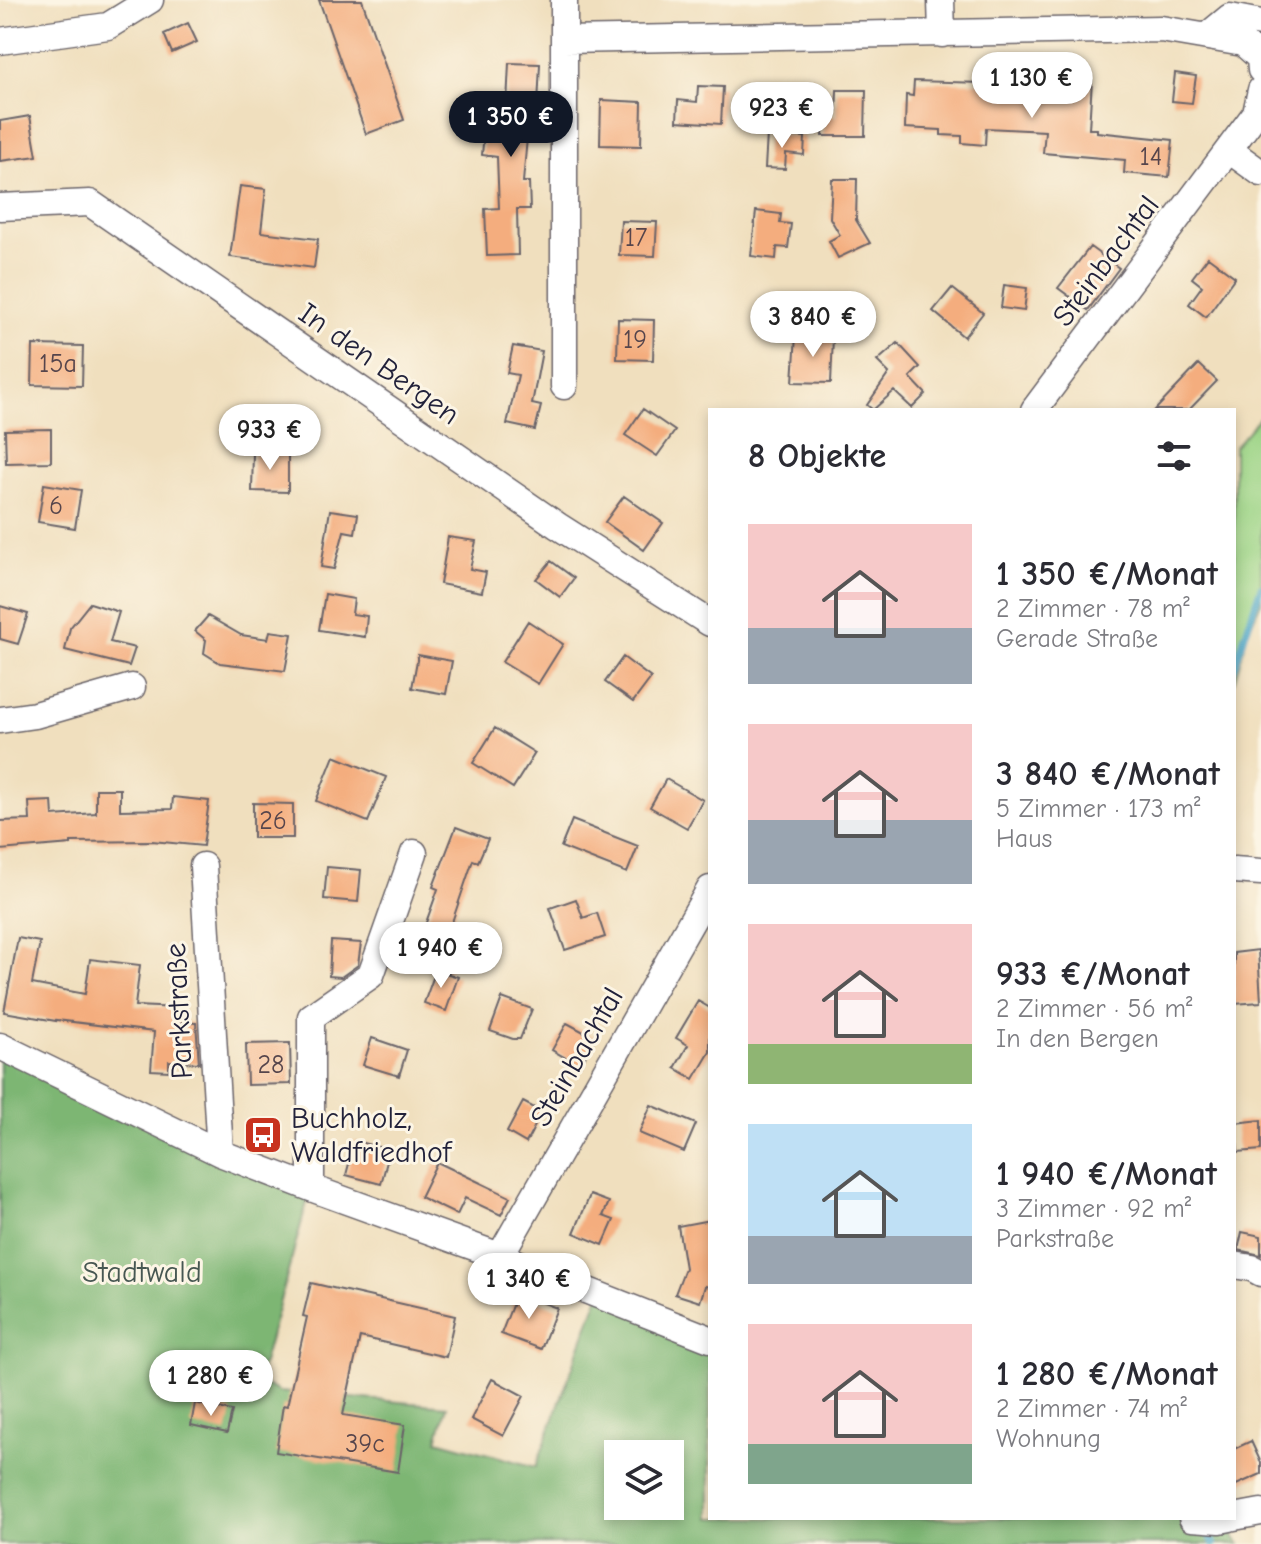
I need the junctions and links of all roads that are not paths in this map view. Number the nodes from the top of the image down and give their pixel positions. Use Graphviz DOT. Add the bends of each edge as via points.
graph roads {
  1 [pos="150,0"];
  2 [pos="564,0"];
  3 [pos="941,0"];
  4 [pos="1261,23"];
  5 [pos="942,34"];
  6 [pos="1207,36"];
  7 [pos="564,40"];
  8 [pos="0,41"];
  9 [pos="1261,70"];
  10 [pos="1261,90"];
  11 [pos="1229,150"];
  12 [pos="1261,173"];
  13 [pos="0,207"];
  14 [pos="564,386"];
  15 [pos="1036,408"];
  16 [pos="708,622"];
  17 [pos="132,687"];
  18 [pos="0,720"];
  19 [pos="414,853"];
  20 [pos="203,866"];
  21 [pos="1236,870"];
  22 [pos="1261,872"];
  23 [pos="708,892"];
  24 [pos="0,1046"];
  25 [pos="220,1153"];
  26 [pos="311,1188"];
  27 [pos="500,1256"];
  28 [pos="1236,1265"];
  29 [pos="1261,1273"];
  30 [pos="708,1338"];
  31 [pos="1261,1512"];
  32 [pos="1236,1517"];
  1 -- 8 [label="street" via="108,26"];
  2 -- 7 [label="street"];
  3 -- 5 [label="street"];
  4 -- 6 [label="street" via="1230,17"];
  5 -- 6 [label="street" via="1161,29"];
  5 -- 7 [label="street"];
  6 -- 9 [label="street" via="1243,43 1260,58"];
  7 -- 14 [label="street"];
  10 -- 11 [label="street, Steinbachtal" via="1256,113"];
  11 -- 12 [label="street"];
  11 -- 15 [label="street, Steinbachtal"];
  13 -- 16 [label="street, In den Bergen" via="90,203 558,526"];
  17 -- 18 [label="street"];
  19 -- 26 [label="street" via="371,975 311,1017"];
  20 -- 25 [label="street, Parkstraße"];
  21 -- 22 [label="street"];
  23 -- 27 [label="street, Steinbachtal"];
  24 -- 25 [label="street, Parkstraße"];
  25 -- 26 [label="street, Parkstraße"];
  26 -- 27 [label="street, Parkstraße"];
  27 -- 30 [label="street, Parkstraße"];
  28 -- 29 [label="street"];
  31 -- 32 [label="street"];
}
